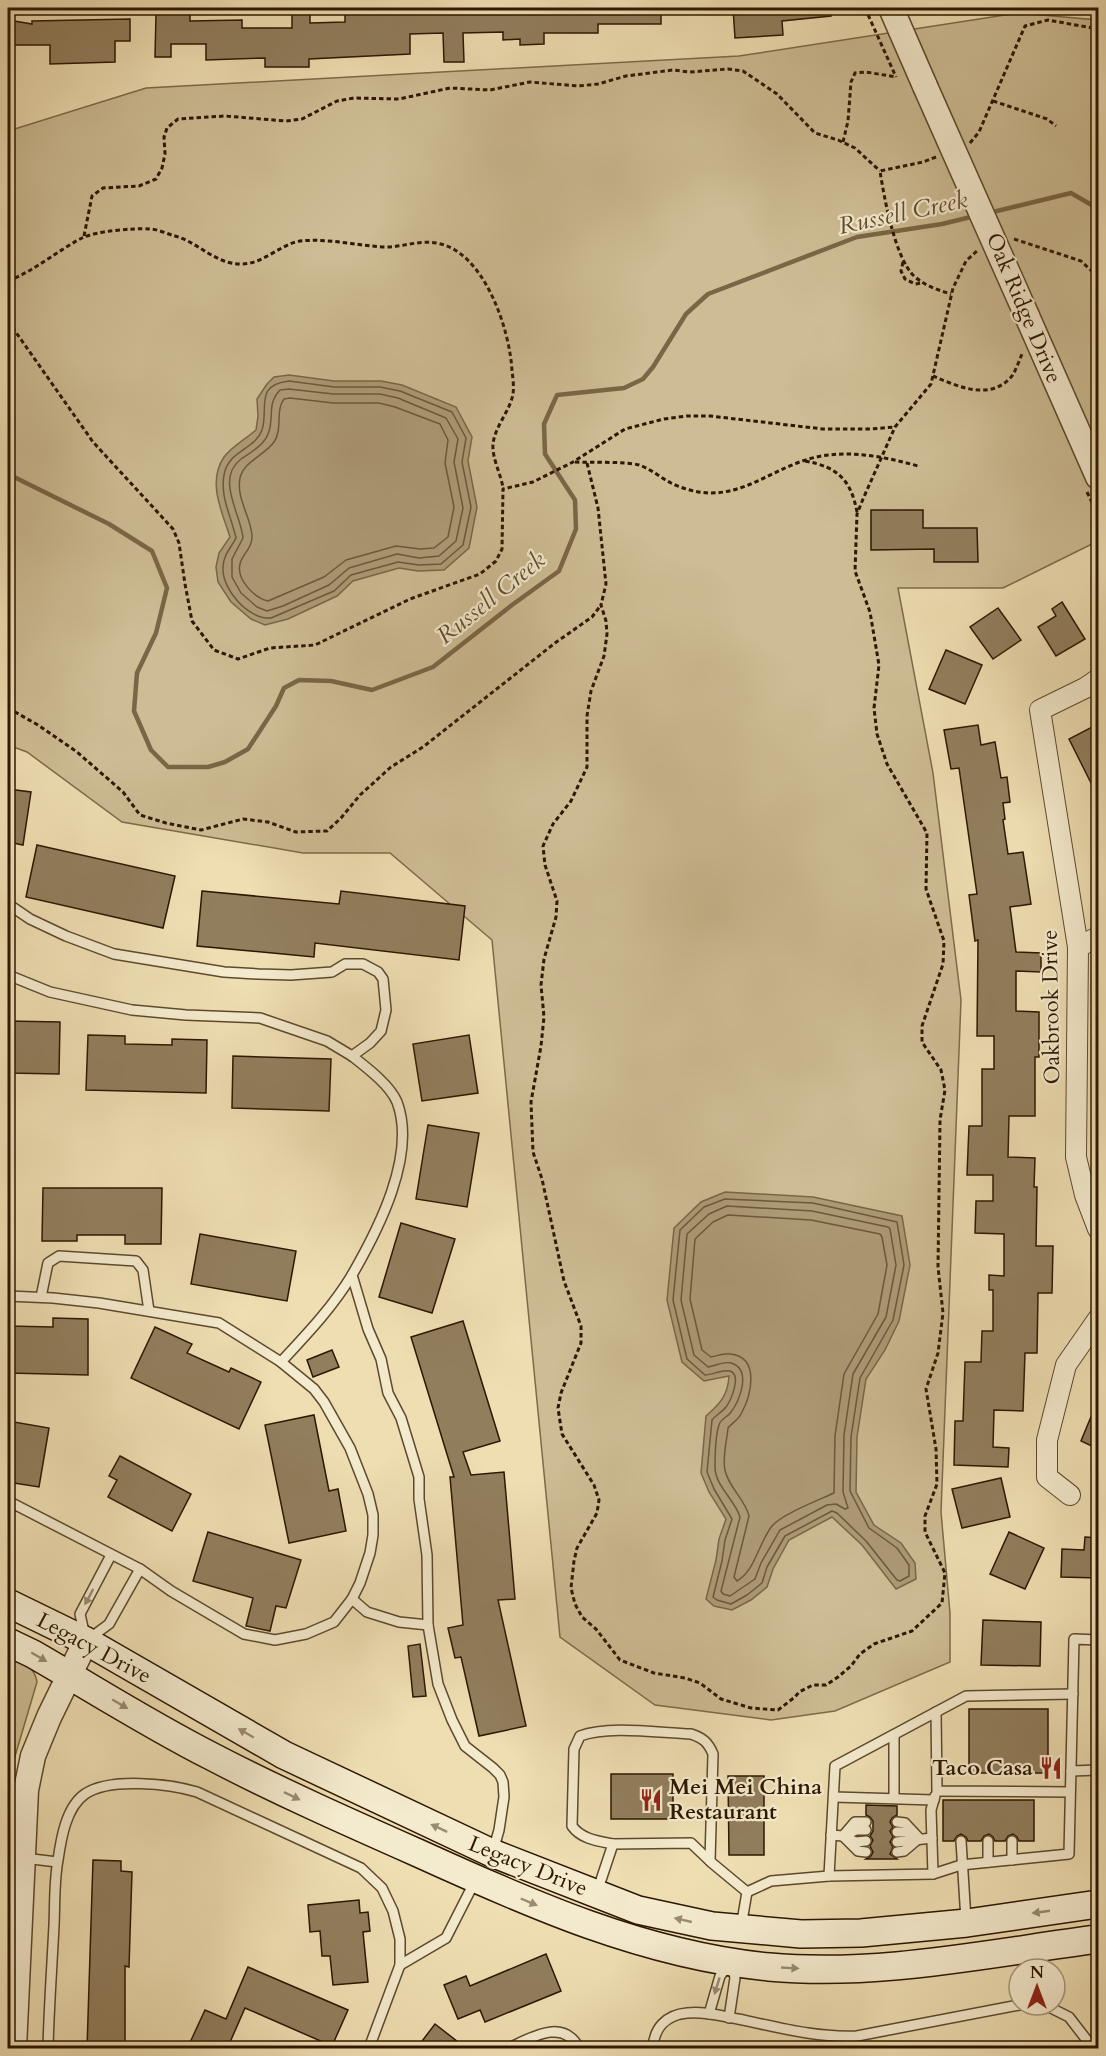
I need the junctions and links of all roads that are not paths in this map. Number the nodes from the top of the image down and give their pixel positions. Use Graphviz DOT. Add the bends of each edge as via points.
graph roads {
  1 [pos="891,8"];
  2 [pos="1094,487"];
  3 [pos="1098,679"];
  4 [pos="8,904"];
  5 [pos="1098,937"];
  6 [pos="1078,947"];
  7 [pos="8,975"];
  8 [pos="352,1056"];
  9 [pos="1098,1229"];
  10 [pos="352,1275"];
  11 [pos="8,1296"];
  12 [pos="41,1297"];
  13 [pos="149,1311"];
  14 [pos="1098,1319"];
  15 [pos="281,1362"];
  16 [pos="1070,1495"];
  17 [pos="8,1501"];
  18 [pos="111,1554"];
  19 [pos="140,1569"];
  20 [pos="352,1599"];
  21 [pos="8,1603"];
  22 [pos="428,1625"];
  23 [pos="1098,1640"];
  24 [pos="86,1641"];
  25 [pos="8,1642"];
  26 [pos="69,1675"];
  27 [pos="1072,1694"];
  28 [pos="936,1712"];
  29 [pos="894,1735"];
  30 [pos="1098,1770"];
  31 [pos="1071,1771"];
  32 [pos="1070,1792"];
  33 [pos="935,1795"];
  34 [pos="834,1797"];
  35 [pos="894,1798"];
  36 [pos="866,1826"];
  37 [pos="897,1827"];
  38 [pos="831,1835"];
  39 [pos="843,1836"];
  40 [pos="919,1838"];
  41 [pos="932,1838"];
  42 [pos="961,1841"];
  43 [pos="988,1842"];
  44 [pos="1012,1842"];
  45 [pos="613,1844"];
  46 [pos="866,1847"];
  47 [pos="897,1847"];
  48 [pos="492,1853"];
  49 [pos="23,1857"];
  50 [pos="1012,1860"];
  51 [pos="710,1861"];
  52 [pos="57,1862"];
  53 [pos="988,1862"];
  54 [pos="962,1865"];
  55 [pos="933,1874"];
  56 [pos="829,1876"];
  57 [pos="476,1880"];
  58 [pos="747,1892"];
  59 [pos="596,1894"];
  60 [pos="1098,1904"];
  61 [pos="967,1923"];
  62 [pos="740,1929"];
  63 [pos="1098,1939"];
  64 [pos="1035,1957"];
  65 [pos="1007,1959"];
  66 [pos="732,1962"];
  67 [pos="400,1965"];
  68 [pos="1007,2007"];
  69 [pos="709,2013"];
  70 [pos="1067,2016"];
  71 [pos="729,2018"];
  72 [pos="14,2049"];
  73 [pos="48,2049"];
  74 [pos="369,2049"];
  75 [pos="509,2049"];
  76 [pos="579,2049"];
  77 [pos="653,2049"];
  78 [pos="1093,2049"];
  1 -- 2 [label="street, Oak Ridge Drive, bridge" via="1027,316"];
  3 -- 6 [label="street, Oakbrook Drive" via="1040,710"];
  4 -- 8 [label="lane" via="66,936 114,954 258,974 332,972 345,964 363,964 383,979 386,1010 381,1031"];
  5 -- 6 [label="street"];
  6 -- 9 [label="street, Oakbrook Drive" via="1076,1157"];
  7 -- 8 [label="lane" via="50,992 132,1010 260,1018 327,1041"];
  8 -- 10 [label="lane" via="373,1072 396,1100 401,1120 396,1176 375,1235"];
  10 -- 15 [label="lane" via="322,1318"];
  10 -- 22 [label="lane" via="419,1477 427,1555"];
  11 -- 12 [label="lane"];
  12 -- 13 [label="lane"];
  12 -- 13 [label="lane" via="48,1263 59,1256 136,1261 143,1270"];
  13 -- 15 [label="lane" via="219,1323"];
  14 -- 16 [label="street" via="1066,1365 1047,1440 1047,1477"];
  15 -- 20 [label="lane" via="324,1402 350,1448 368,1494 373,1535"];
  17 -- 18 [label="lane"];
  18 -- 19 [label="lane"];
  18 -- 24 [label="lane, one-way" via="80,1614"];
  19 -- 20 [label="lane" via="243,1634 275,1640 306,1634 334,1622"];
  19 -- 24 [label="lane" via="109,1624"];
  20 -- 22 [label="lane" via="367,1612 399,1622"];
  21 -- 24 [label="main road, Legacy Drive"];
  22 -- 48 [label="lane" via="438,1684 452,1720 465,1746 500,1775 503,1782 498,1836"];
  23 -- 27 [label="lane" via="1074,1639"];
  24 -- 26 [label="street"];
  48 -- 24 [label="main road, Legacy Drive, one-way" via="284,1755"];
  25 -- 26 [label="main road, Legacy Drive, one-way"];
  26 -- 49 [label="street" via="33,1756"];
  26 -- 57 [label="main road, Legacy Drive, one-way" via="209,1756"];
  27 -- 28 [label="lane" via="966,1696"];
  27 -- 31 [label="lane"];
  28 -- 29 [label="lane"];
  28 -- 33 [label="lane"];
  29 -- 34 [label="lane" via="835,1766"];
  29 -- 35 [label="lane"];
  30 -- 31 [label="lane"];
  31 -- 32 [label="lane"];
  32 -- 33 [label="lane"];
  32 -- 50 [label="lane" via="1069,1854"];
  33 -- 35 [label="lane"];
  33 -- 41 [label="lane"];
  34 -- 35 [label="lane"];
  34 -- 38 [label="lane"];
  36 -- 39 [label="lane" via="855,1822"];
  37 -- 40 [label="lane" via="905,1823"];
  38 -- 39 [label="lane"];
  38 -- 56 [label="lane"];
  39 -- 46 [label="lane"];
  40 -- 41 [label="lane"];
  40 -- 47 [label="lane"];
  41 -- 55 [label="lane"];
  42 -- 54 [label="lane"];
  43 -- 53 [label="lane"];
  44 -- 50 [label="lane"];
  45 -- 51 [label="lane" via="691,1843"];
  45 -- 51 [label="lane" via="593,1840 572,1826 574,1749 580,1736 593,1731 691,1734 709,1744 713,1754"];
  45 -- 59 [label="lane"];
  48 -- 57 [label="main road"];
  48 -- 59 [label="main road, Legacy Drive"];
  49 -- 52 [label="lane"];
  49 -- 72 [label="street"];
  50 -- 53 [label="lane"];
  51 -- 58 [label="lane"];
  52 -- 67 [label="lane" via="67,1820 85,1794 103,1786 131,1784 178,1786 198,1792 361,1868 382,1888 393,1911 400,1939"];
  52 -- 73 [label="lane"];
  53 -- 54 [label="lane"];
  54 -- 55 [label="lane"];
  54 -- 61 [label="lane"];
  55 -- 56 [label="lane"];
  56 -- 58 [label="lane" via="771,1881"];
  57 -- 66 [label="main road, Legacy Drive, one-way" via="616,1935"];
  57 -- 67 [label="lane" via="446,1938"];
  58 -- 62 [label="lane"];
  62 -- 59 [label="main road, Legacy Drive, one-way" via="638,1910"];
  60 -- 61 [label="main road, Legacy Drive, one-way"];
  61 -- 62 [label="main road, Legacy Drive" via="861,1933"];
  62 -- 66 [label="main road"];
  63 -- 64 [label="main road, Legacy Drive"];
  66 -- 65 [label="main road, Legacy Drive, one-way" via="869,1969"];
  66 -- 69 [label="lane, one-way" via="720,1976"];
  66 -- 71 [label="lane" via="735,1978"];
  67 -- 74 [label="lane"];
  68 -- 71 [label="lane" via="838,2037"];
  69 -- 71 [label="lane"];
  69 -- 77 [label="lane" via="686,2013 666,2020 654,2034"];
  70 -- 78 [label="lane"];
  75 -- 76 [label="lane" via="548,2031 557,2031 569,2036"];
}
